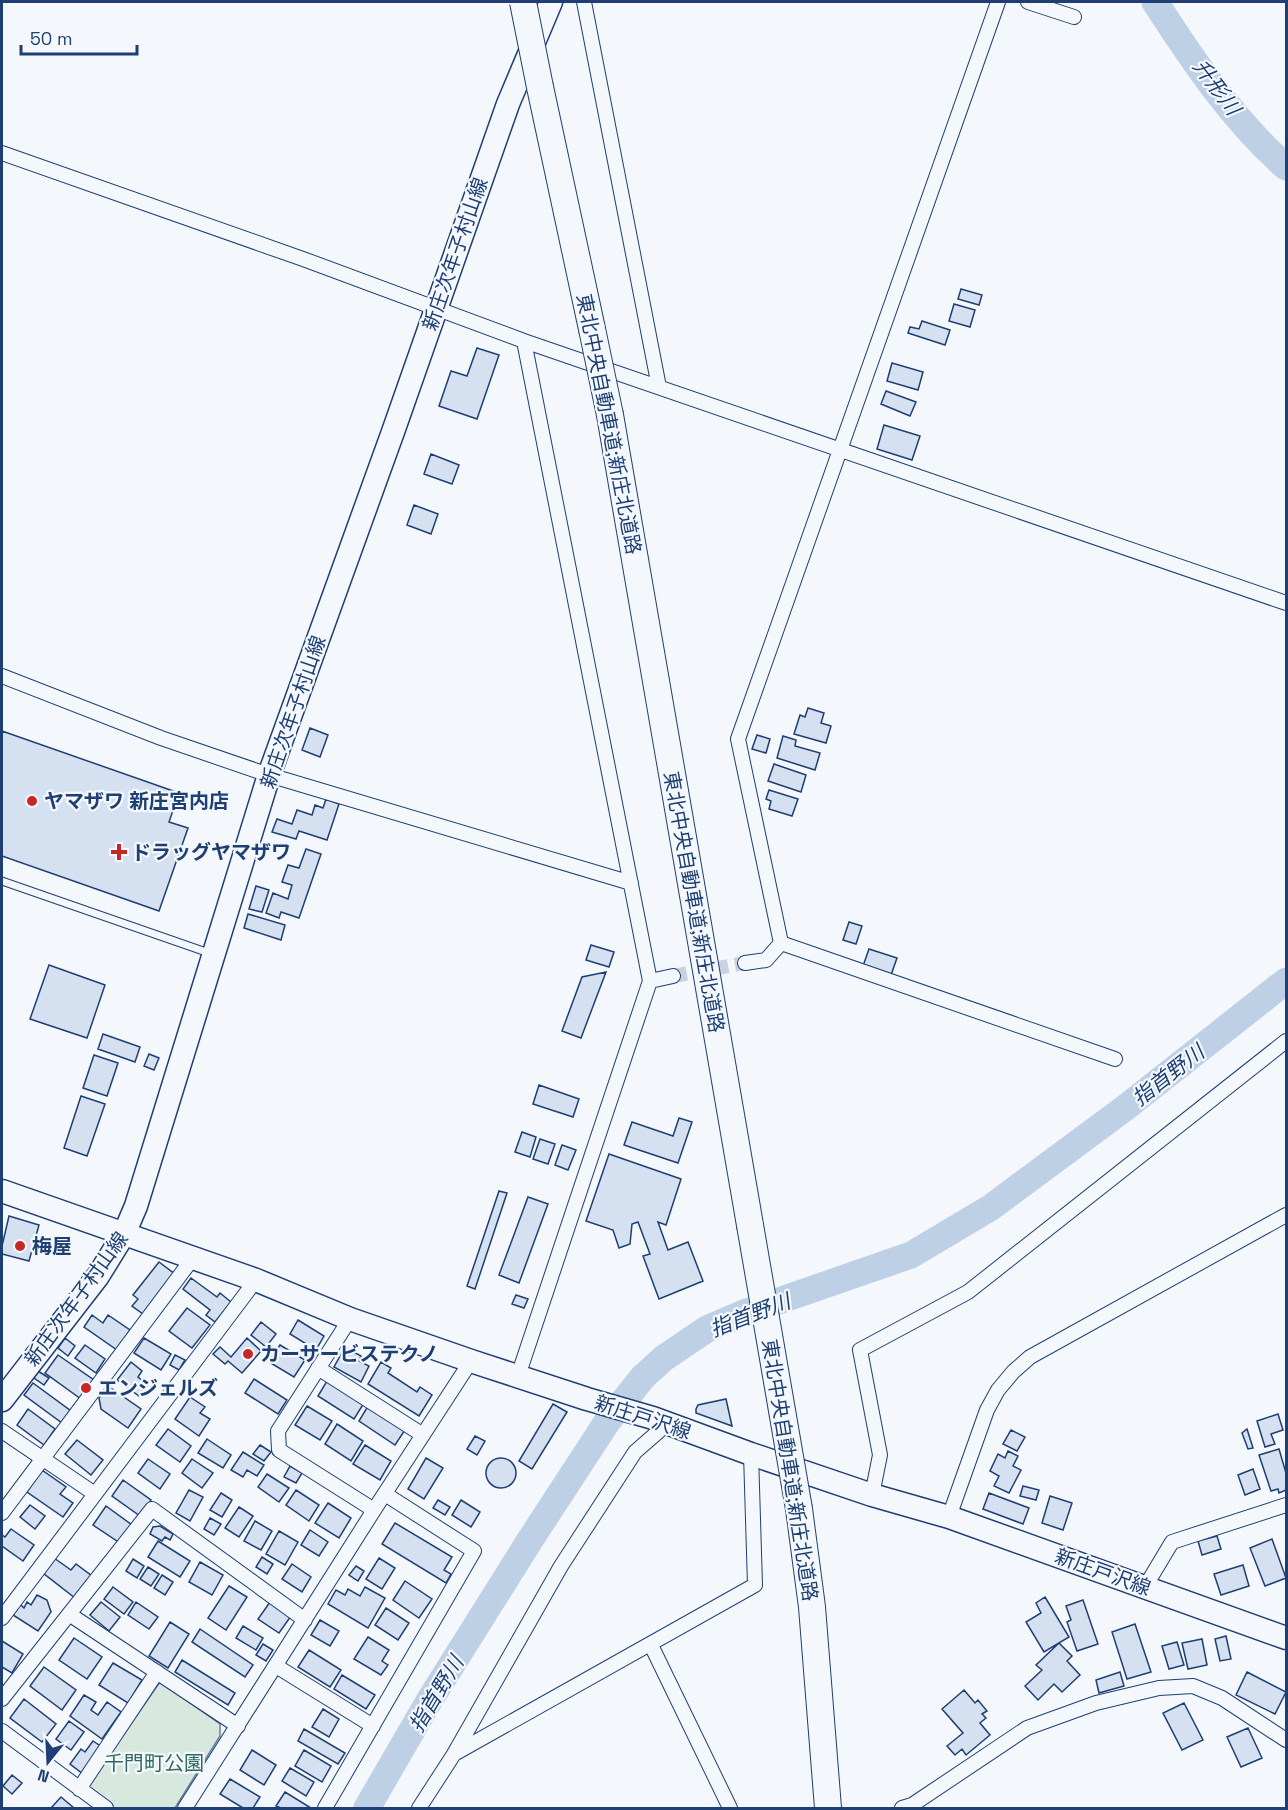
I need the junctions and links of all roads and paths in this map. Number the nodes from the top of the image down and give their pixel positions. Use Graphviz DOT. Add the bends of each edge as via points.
graph roads {
  1 [pos="524,2"];
  2 [pos="551,2"];
  3 [pos="584,2"];
  4 [pos="998,2"];
  5 [pos="1028,2"];
  6 [pos="1074,17"];
  7 [pos="2,153"];
  8 [pos="436,308"];
  9 [pos="525,341"];
  10 [pos="659,387"];
  11 [pos="840,449"];
  12 [pos="1287,603"];
  13 [pos="2,676"];
  14 [pos="269,775"];
  15 [pos="2,881"];
  16 [pos="631,883"];
  17 [pos="781,944"];
  18 [pos="214,955"];
  19 [pos="745,963"];
  20 [pos="673,976"];
  21 [pos="650,981"];
  22 [pos="1287,1041"];
  23 [pos="1115,1059"];
  24 [pos="2,1191"];
  25 [pos="1287,1215"];
  26 [pos="124,1234"];
  27 [pos="193,1258"];
  28 [pos="256,1280"];
  29 [pos="350,1318"];
  30 [pos="471,1361"];
  31 [pos="318,1368"];
  32 [pos="518,1376"];
  33 [pos="2,1400"];
  34 [pos="660,1421"];
  35 [pos="2,1431"];
  36 [pos="423,1436"];
  37 [pos="751,1454"];
  38 [pos="43,1459"];
  39 [pos="95,1494"];
  40 [pos="386,1494"];
  41 [pos="872,1495"];
  42 [pos="1287,1505"];
  43 [pos="374,1510"];
  44 [pos="2,1513"];
  45 [pos="949,1517"];
  46 [pos="1145,1587"];
  47 [pos="4,1608"];
  48 [pos="69,1614"];
  49 [pos="305,1620"];
  50 [pos="1287,1638"];
  51 [pos="651,1645"];
  52 [pos="276,1666"];
  53 [pos="157,1672"];
  54 [pos="2,1699"];
  55 [pos="238,1726"];
  56 [pos="373,1726"];
  57 [pos="2,1731"];
  58 [pos="1287,1740"];
  59 [pos="454,1754"];
  60 [pos="79,1789"];
  61 [pos="909,1807"];
  62 [pos="106,1809"];
  63 [pos="185,1809"];
  64 [pos="326,1809"];
  65 [pos="419,1809"];
  66 [pos="730,1809"];
  67 [pos="828,1809"];
  1 -- 67 [label="highway, 東北中央自動車道;新庄北道路, bridge" via="610,415 799,1509 812,1607"];
  2 -- 8 [label="main road, 新庄次年子村山線" via="508,104"];
  3 -- 10 [label="street"];
  4 -- 11 [label="street"];
  5 -- 6 [label="street"];
  7 -- 8 [label="street"];
  8 -- 9 [label="street"];
  8 -- 14 [label="main road, 新庄次年子村山線"];
  9 -- 10 [label="street"];
  9 -- 16 [label="street"];
  10 -- 11 [label="street"];
  11 -- 12 [label="street"];
  11 -- 17 [label="street" via="738,739"];
  13 -- 14 [label="street"];
  14 -- 16 [label="street"];
  14 -- 18 [label="main road, 新庄次年子村山線"];
  15 -- 18 [label="lane"];
  16 -- 21 [label="street"];
  17 -- 19 [label="street" via="766,960"];
  17 -- 23 [label="street"];
  18 -- 26 [label="main road, 新庄次年子村山線"];
  20 -- 21 [label="street"];
  21 -- 32 [label="street"];
  22 -- 41 [label="street" via="968,1292 860,1350 880,1455"];
  24 -- 26 [label="main road, 新庄戸沢線"];
  25 -- 45 [label="street" via="1062,1338 1022,1364 998,1390 987,1410"];
  26 -- 27 [label="main road, 新庄戸沢線"];
  26 -- 33 [label="main road, 新庄次年子村山線" via="98,1275"];
  27 -- 28 [label="main road, 新庄戸沢線"];
  27 -- 38 [label="street"];
  28 -- 29 [label="main road, 新庄戸沢線"];
  28 -- 39 [label="street"];
  29 -- 30 [label="main road, 新庄戸沢線"];
  29 -- 31 [label="street"];
  30 -- 32 [label="main road, 新庄戸沢線"];
  30 -- 36 [label="street"];
  31 -- 36 [label="street"];
  31 -- 43 [label="street" via="278,1431 279,1450"];
  32 -- 34 [label="main road, 新庄戸沢線"];
  34 -- 37 [label="main road, 新庄戸沢線"];
  34 -- 59 [label="street" via="635,1452 561,1566"];
  35 -- 38 [label="street"];
  36 -- 40 [label="street"];
  37 -- 41 [label="main road, 新庄戸沢線"];
  37 -- 51 [label="street" via="755,1586"];
  38 -- 39 [label="street"];
  38 -- 44 [label="street"];
  39 -- 47 [label="street"];
  40 -- 43 [label="street"];
  40 -- 56 [label="street" via="474,1551"];
  41 -- 45 [label="main road, 新庄戸沢線"];
  42 -- 46 [label="street" via="1172,1542"];
  43 -- 49 [label="street"];
  45 -- 46 [label="main road, 新庄戸沢線"];
  46 -- 50 [label="main road, 新庄戸沢線"];
  48 -- 49 [label="street" via="152,1509"];
  48 -- 53 [label="street"];
  48 -- 54 [label="street"];
  49 -- 52 [label="street"];
  51 -- 59 [label="street"];
  51 -- 66 [label="street"];
  52 -- 55 [label="street"];
  52 -- 56 [label="street"];
  53 -- 55 [label="street"];
  53 -- 60 [label="street"];
  55 -- 63 [label="street"];
  56 -- 64 [label="street"];
  57 -- 60 [label="street"];
  58 -- 61 [label="street" via="1222,1698 1193,1686 1159,1688 1095,1703 1027,1728"];
  59 -- 65 [label="street"];
  60 -- 62 [label="street"];
}
